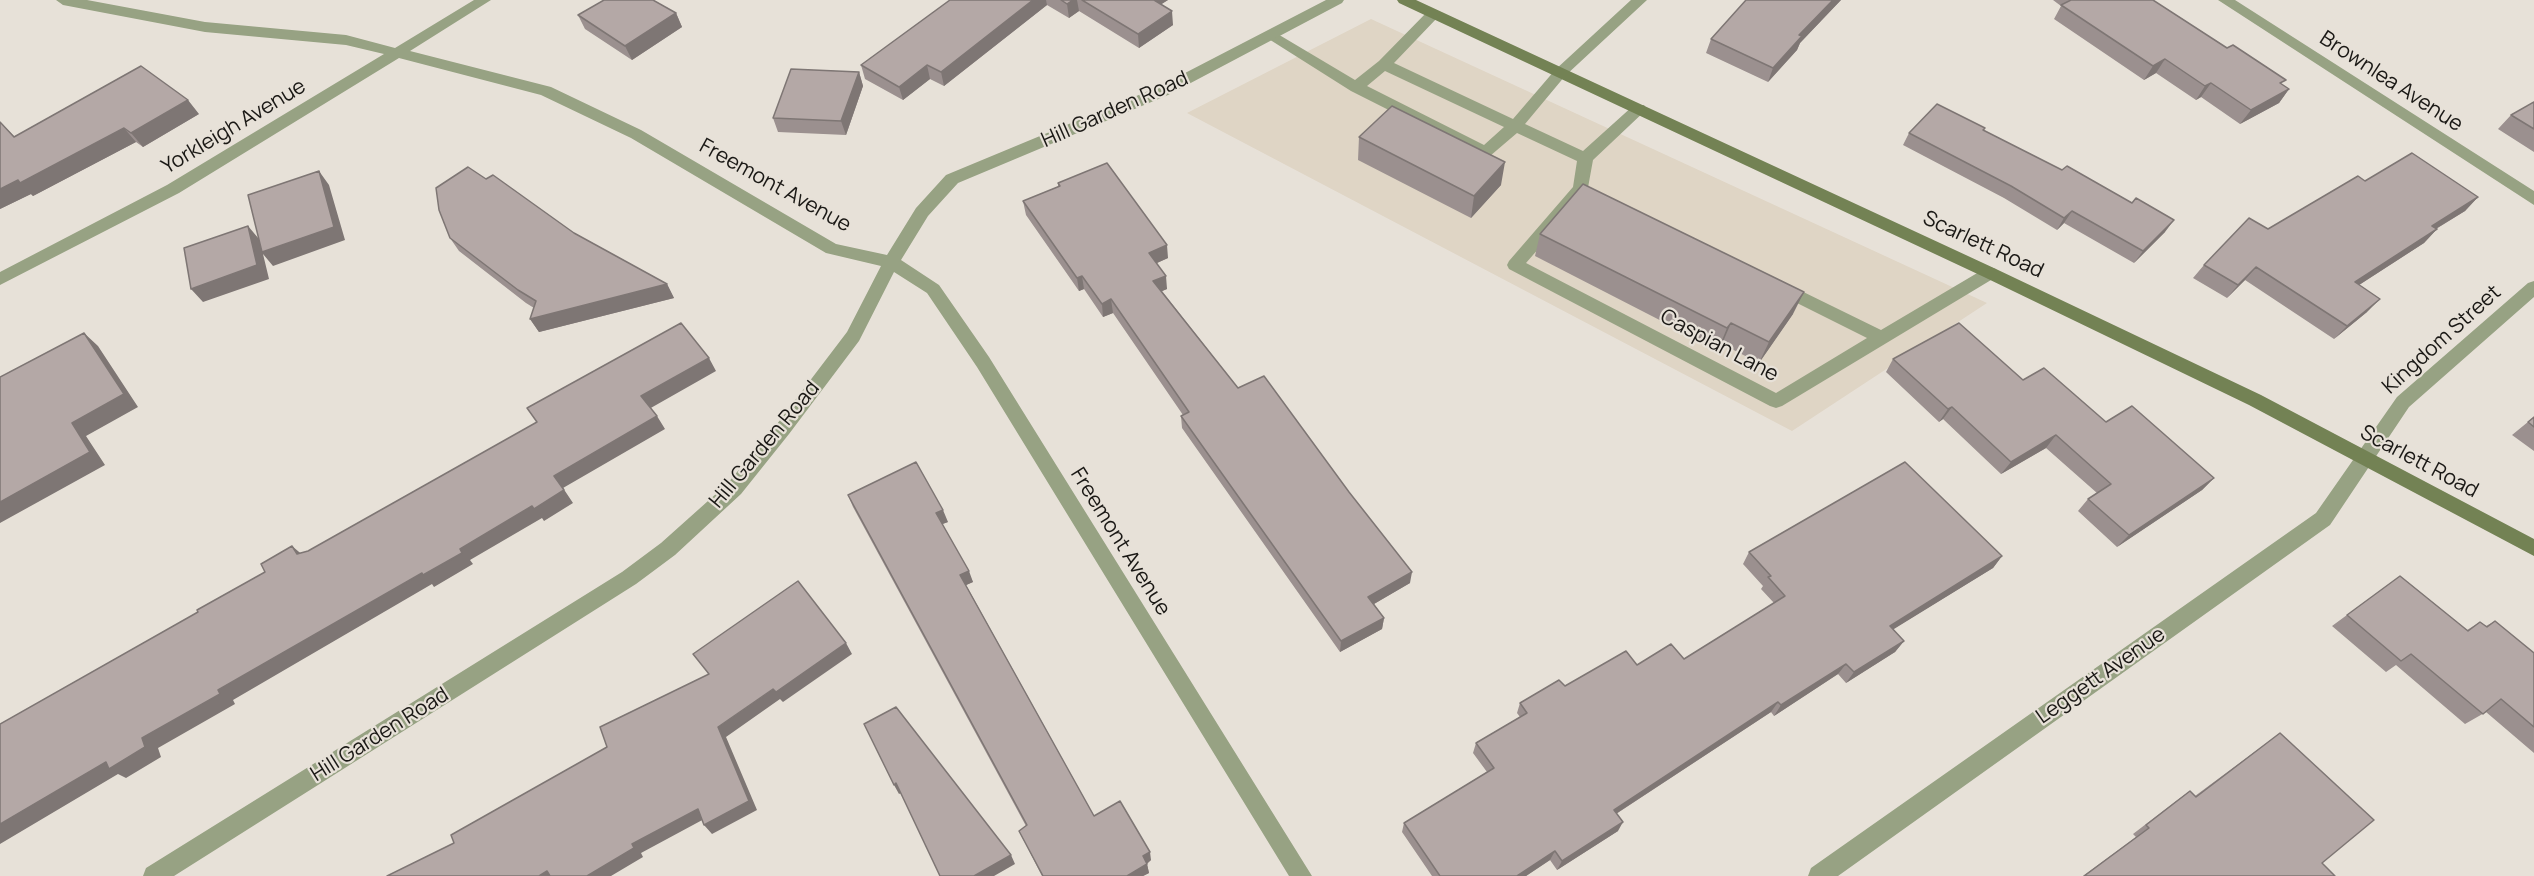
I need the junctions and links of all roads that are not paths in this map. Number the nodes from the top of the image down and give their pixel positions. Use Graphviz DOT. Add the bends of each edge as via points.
graph roads {
  1 [pos="63,0"];
  2 [pos="484,0"];
  3 [pos="1337,0"];
  4 [pos="1404,0"];
  5 [pos="1641,0"];
  6 [pos="2225,0"];
  7 [pos="1433,14"];
  8 [pos="1271,36"];
  9 [pos="397,52"];
  10 [pos="1384,64"];
  11 [pos="1560,73"];
  12 [pos="1356,87"];
  13 [pos="1639,109"];
  14 [pos="1515,126"];
  15 [pos="1585,159"];
  16 [pos="2534,199"];
  17 [pos="891,262"];
  18 [pos="1990,273"];
  19 [pos="0,279"];
  20 [pos="1763,279"];
  21 [pos="2534,287"];
  22 [pos="1881,338"];
  23 [pos="2366,459"];
  24 [pos="2534,548"];
  25 [pos="154,876"];
  26 [pos="1301,876"];
  27 [pos="1819,876"];
  1 -- 9 [label="street, Freemont Avenue" via="205,27 346,40"];
  2 -- 9 [label="street, Yorkleigh Avenue"];
  3 -- 8 [label="street, Hill Garden Road"];
  4 -- 7 [label="main road, Scarlett Road"];
  5 -- 11 [label="street"];
  6 -- 16 [label="street, Brownlea Avenue"];
  7 -- 10 [label="street"];
  7 -- 11 [label="main road, Scarlett Road"];
  8 -- 12 [label="street"];
  8 -- 17 [label="street, Hill Garden Road" via="1163,91 952,179 922,212"];
  9 -- 17 [label="street, Freemont Avenue" via="546,91 636,134 832,249"];
  9 -- 19 [label="street, Yorkleigh Avenue" via="173,189"];
  10 -- 12 [label="street"];
  10 -- 14 [label="street"];
  11 -- 13 [label="main road, Scarlett Road"];
  11 -- 14 [label="street"];
  12 -- 14 [label="street" via="1485,152"];
  13 -- 15 [label="street"];
  13 -- 18 [label="main road, Scarlett Road"];
  14 -- 15 [label="street"];
  15 -- 22 [label="street, Caspian Lane" via="1587,191 1515,265 1776,401"];
  17 -- 25 [label="street, Hill Garden Road" via="853,336 783,429 734,489 668,549 629,578"];
  17 -- 26 [label="street, Freemont Avenue" via="933,290 983,362"];
  18 -- 22 [label="street, Caspian Lane"];
  18 -- 23 [label="main road, Scarlett Road" via="2255,400"];
  20 -- 22 [label="street"];
  21 -- 23 [label="street, Kingdom Street" via="2403,402"];
  23 -- 24 [label="main road, Scarlett Road"];
  23 -- 27 [label="street, Leggett Avenue" via="2323,519"];
}
